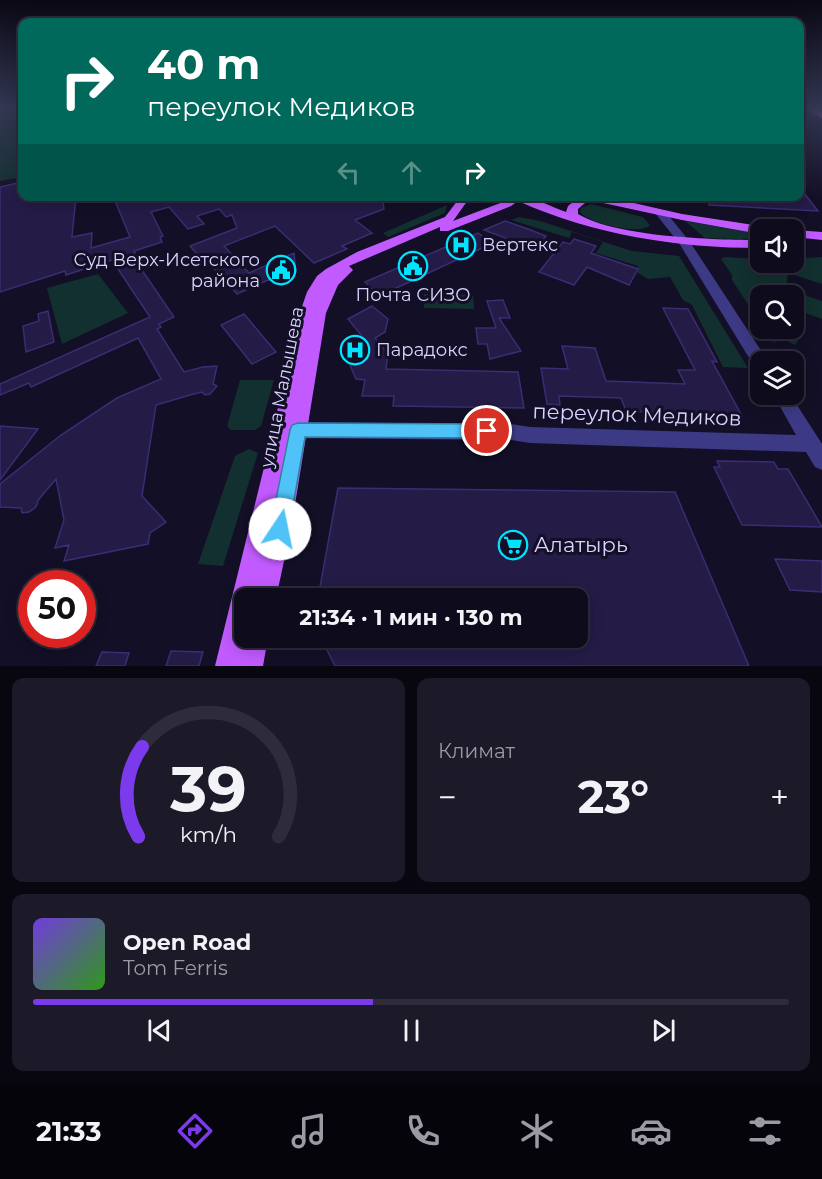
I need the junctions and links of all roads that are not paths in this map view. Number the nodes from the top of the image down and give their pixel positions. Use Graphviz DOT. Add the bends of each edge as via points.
graph roads {
  1 [pos="462,201"];
  2 [pos="511,201"];
  3 [pos="528,201"];
  4 [pos="581,201"];
  5 [pos="607,201"];
  6 [pos="649,210"];
  7 [pos="661,213"];
  8 [pos="580,220"];
  9 [pos="750,228"];
  10 [pos="804,235"];
  11 [pos="822,236"];
  12 [pos="647,237"];
  13 [pos="684,242"];
  14 [pos="822,243"];
  15 [pos="750,244"];
  16 [pos="804,244"];
  17 [pos="753,351"];
  18 [pos="788,405"];
  19 [pos="290,430"];
  20 [pos="812,444"];
  21 [pos="822,461"];
  22 [pos="266,588"];
  23 [pos="254,648"];
  24 [pos="228,666"];
  25 [pos="250,666"];
  1 -- 19 [label="main road, улица Малышева" via="449,219 339,266 321,280 311,298 296,355"];
  2 -- 19 [label="main road, улица Малышева" via="352,268 333,283 319,313"];
  3 -- 8 [label="main road"];
  4 -- 8 [label="main road" via="572,208 572,215"];
  5 -- 6 [label="main road"];
  6 -- 7 [label="main road"];
  6 -- 12 [label="main road" via="660,223 656,234"];
  7 -- 9 [label="main road"];
  7 -- 13 [label="street"];
  8 -- 12 [label="main road"];
  10 -- 11 [label="main road"];
  12 -- 13 [label="main road"];
  13 -- 15 [label="main road"];
  13 -- 17 [label="street"];
  14 -- 16 [label="main road"];
  18 -- 20 [label="street"];
  19 -- 20 [label="street, переулок Медиков" via="511,432"];
  19 -- 22 [label="main road, улица Малышева"];
  19 -- 24 [label="main road, улица Малышева"];
  20 -- 21 [label="street"];
  23 -- 25 [label="main road"];
}
